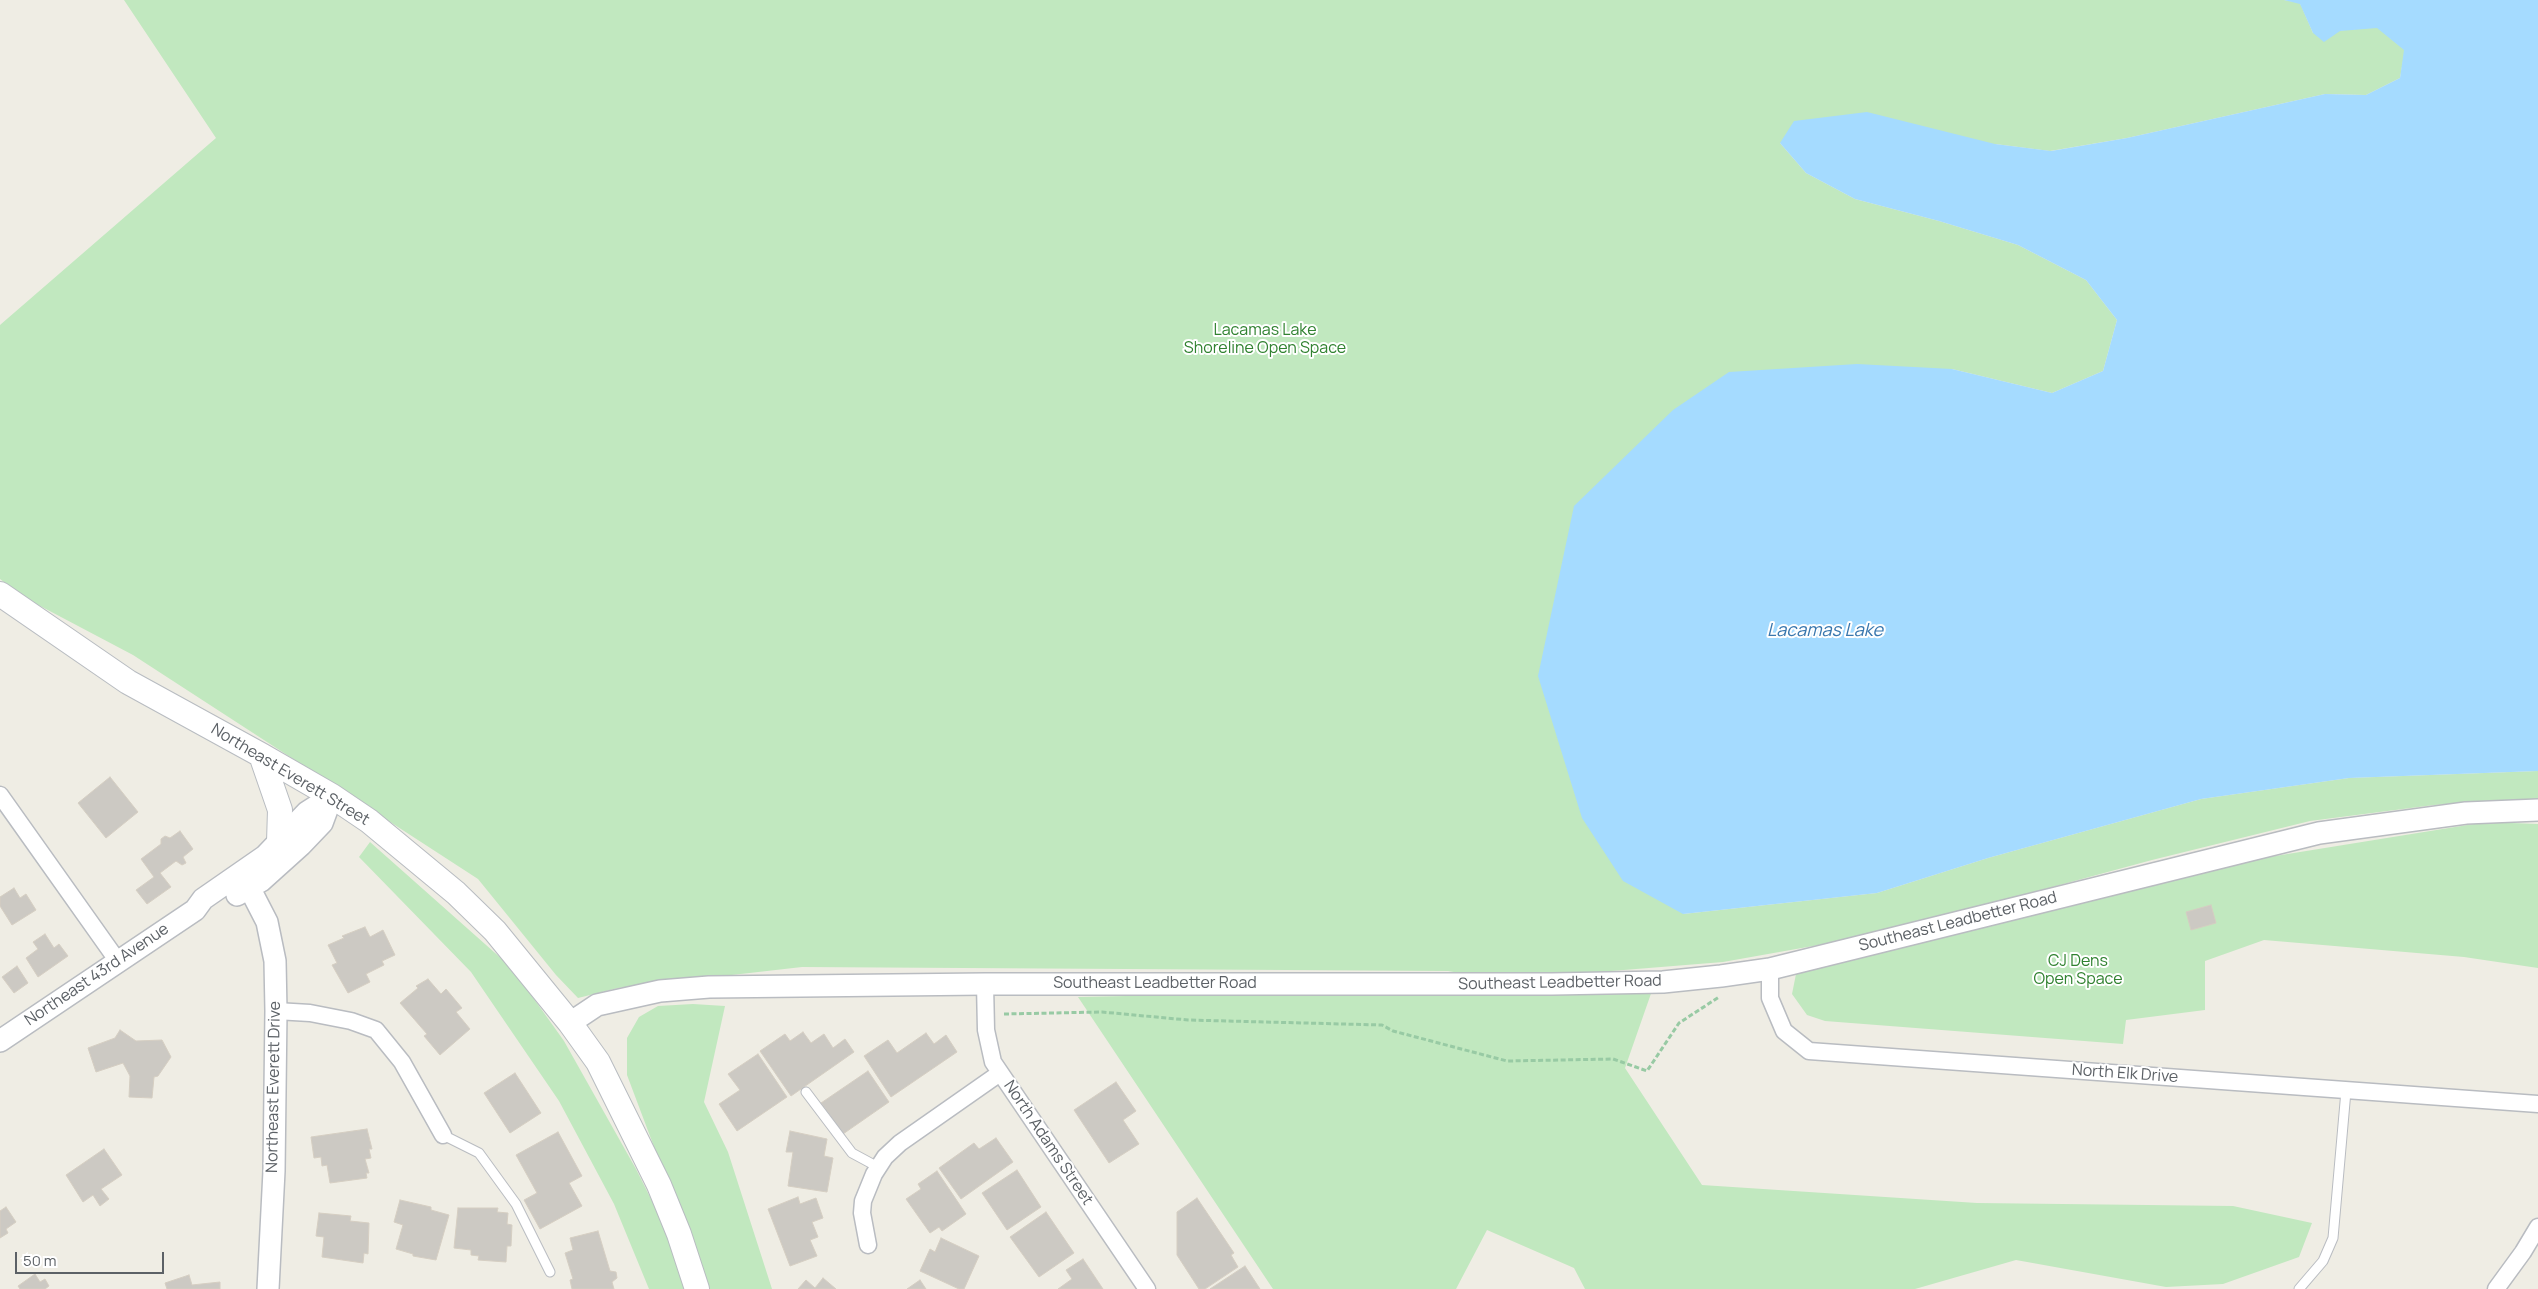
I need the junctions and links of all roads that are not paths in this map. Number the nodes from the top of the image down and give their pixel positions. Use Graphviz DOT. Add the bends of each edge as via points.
graph roads {
  1 [pos="0,594"];
  2 [pos="261,755"];
  3 [pos="0,794"];
  4 [pos="332,796"];
  5 [pos="2538,810"];
  6 [pos="279,842"];
  7 [pos="250,889"];
  8 [pos="195,910"];
  9 [pos="117,960"];
  10 [pos="1770,969"];
  11 [pos="985,984"];
  12 [pos="276,1011"];
  13 [pos="570,1023"];
  14 [pos="0,1041"];
  15 [pos="1000,1074"];
  16 [pos="2346,1091"];
  17 [pos="806,1092"];
  18 [pos="2538,1104"];
  19 [pos="443,1135"];
  20 [pos="878,1166"];
  21 [pos="2538,1227"];
  22 [pos="868,1245"];
  23 [pos="550,1272"];
  24 [pos="268,1289"];
  25 [pos="697,1289"];
  26 [pos="1147,1289"];
  27 [pos="2299,1289"];
  28 [pos="2496,1289"];
  1 -- 2 [label="main road, Northeast Everett Street" via="128,682"];
  2 -- 4 [label="main road, Northeast Everett Street"];
  2 -- 6 [label="main road" via="280,810"];
  3 -- 9 [label="street"];
  4 -- 6 [label="street, Northeast 43rd Avenue" via="307,812"];
  4 -- 7 [label="street, Northeast 43rd Avenue" via="322,823 290,856"];
  4 -- 13 [label="main road, Northeast Everett Street" via="390,837 495,930"];
  5 -- 10 [label="street, Southeast Leadbetter Road" via="2466,813 2319,833"];
  6 -- 8 [label="street, Northeast 43rd Avenue" via="252,866 203,899"];
  7 -- 8 [label="street, Northeast 43rd Avenue" via="209,908"];
  7 -- 12 [label="street, Northeast Everett Drive" via="267,922 272,942"];
  8 -- 9 [label="street, Northeast 43rd Avenue"];
  9 -- 14 [label="street, Northeast 43rd Avenue"];
  10 -- 11 [label="street, Southeast Leadbetter Road" via="1663,982"];
  10 -- 16 [label="street, North Elk Drive" via="1770,998 1784,1031 1808,1051"];
  11 -- 13 [label="street, Southeast Leadbetter Road" via="685,988 598,1005"];
  11 -- 15 [label="street, North Adams Street" via="990,1052"];
  12 -- 19 [label="street" via="310,1013 376,1030 402,1062"];
  12 -- 24 [label="street, Northeast Everett Drive" via="274,1171"];
  13 -- 25 [label="main road, Northeast Everett Street" via="598,1062 645,1155 679,1234"];
  15 -- 20 [label="street" via="900,1143"];
  15 -- 26 [label="street, North Adams Street"];
  16 -- 18 [label="street, North Elk Drive"];
  16 -- 27 [label="lane" via="2333,1238 2323,1261"];
  17 -- 20 [label="lane" via="852,1154"];
  19 -- 23 [label="lane" via="479,1152 516,1204"];
  20 -- 22 [label="street" via="863,1200"];
  21 -- 28 [label="street"];
}
